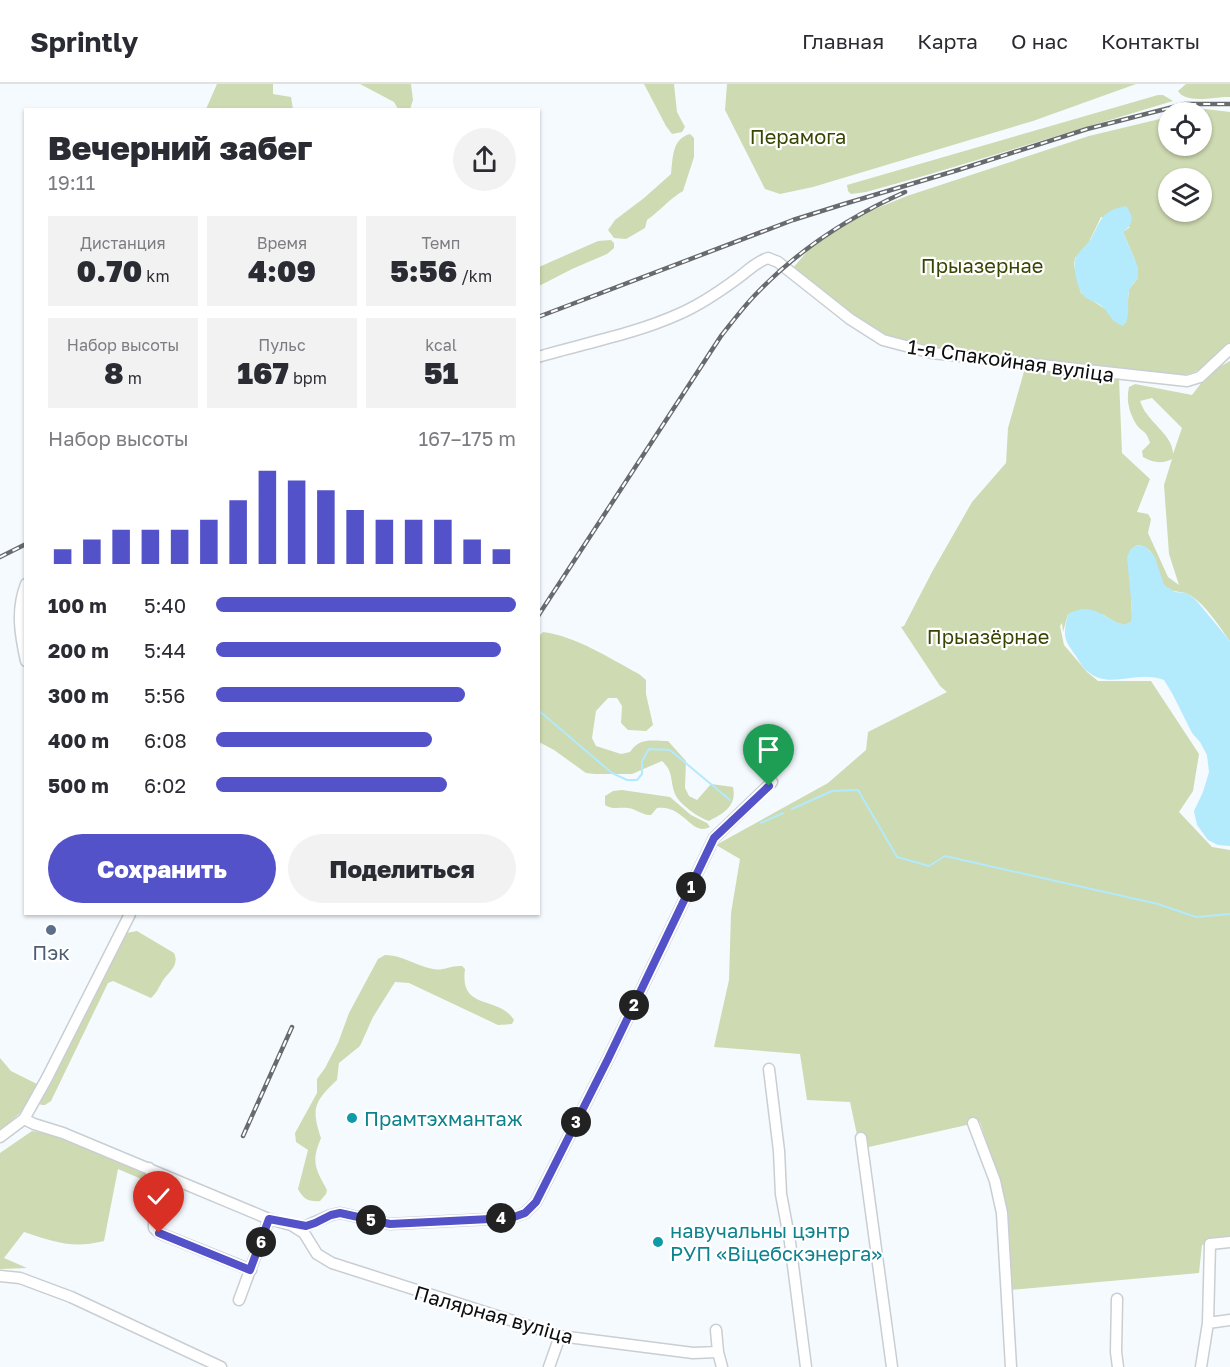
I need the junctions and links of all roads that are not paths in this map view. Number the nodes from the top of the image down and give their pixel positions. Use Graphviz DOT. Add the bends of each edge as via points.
graph roads {
  1 [pos="1230,349"];
  2 [pos="540,356"];
  3 [pos="24,589"];
  4 [pos="24,650"];
  5 [pos="772,782"];
  6 [pos="129,915"];
  7 [pos="769,1069"];
  8 [pos="24,1119"];
  9 [pos="973,1123"];
  10 [pos="0,1137"];
  11 [pos="861,1138"];
  12 [pos="149,1168"];
  13 [pos="269,1219"];
  14 [pos="291,1225"];
  15 [pos="1230,1242"];
  16 [pos="250,1270"];
  17 [pos="0,1276"];
  18 [pos="1117,1299"];
  19 [pos="238,1300"];
  20 [pos="1230,1320"];
  21 [pos="1208,1323"];
  22 [pos="716,1330"];
  23 [pos="560,1336"];
  24 [pos="718,1352"];
  25 [pos="221,1367"];
  26 [pos="549,1367"];
  27 [pos="722,1367"];
  28 [pos="806,1367"];
  29 [pos="892,1367"];
  30 [pos="1011,1367"];
  31 [pos="1118,1367"];
  32 [pos="1201,1367"];
  1 -- 2 [label="street, 1-я Спакойная вуліца" via="1200,377 1187,381 932,353 883,340 768,258 755,262 717,293 680,314"];
  3 -- 4 [label="street" via="19,603"];
  5 -- 14 [label="street, Палярная вуліца" via="714,838 531,1208 511,1218 390,1224 340,1213 306,1226"];
  6 -- 8 [label="street"];
  7 -- 28 [label="street" via="781,1194"];
  8 -- 10 [label="street"];
  8 -- 12 [label="street, Палярная вуліца"];
  9 -- 30 [label="street" via="1001,1206"];
  11 -- 29 [label="street"];
  12 -- 13 [label="street, Палярная вуліца"];
  12 -- 16 [label="street" via="154,1178 154,1228"];
  13 -- 14 [label="street, Палярная вуліца"];
  13 -- 16 [label="street"];
  14 -- 23 [label="street, Палярная вуліца" via="304,1233 317,1254 332,1263"];
  15 -- 21 [label="street" via="1210,1244"];
  16 -- 19 [label="street"];
  17 -- 25 [label="street" via="20,1278 70,1298"];
  18 -- 31 [label="street"];
  20 -- 21 [label="street"];
  21 -- 32 [label="street"];
  22 -- 24 [label="street"];
  23 -- 24 [label="street, Палярная вуліца" via="693,1353"];
  23 -- 26 [label="street"];
  24 -- 27 [label="street"];
}
